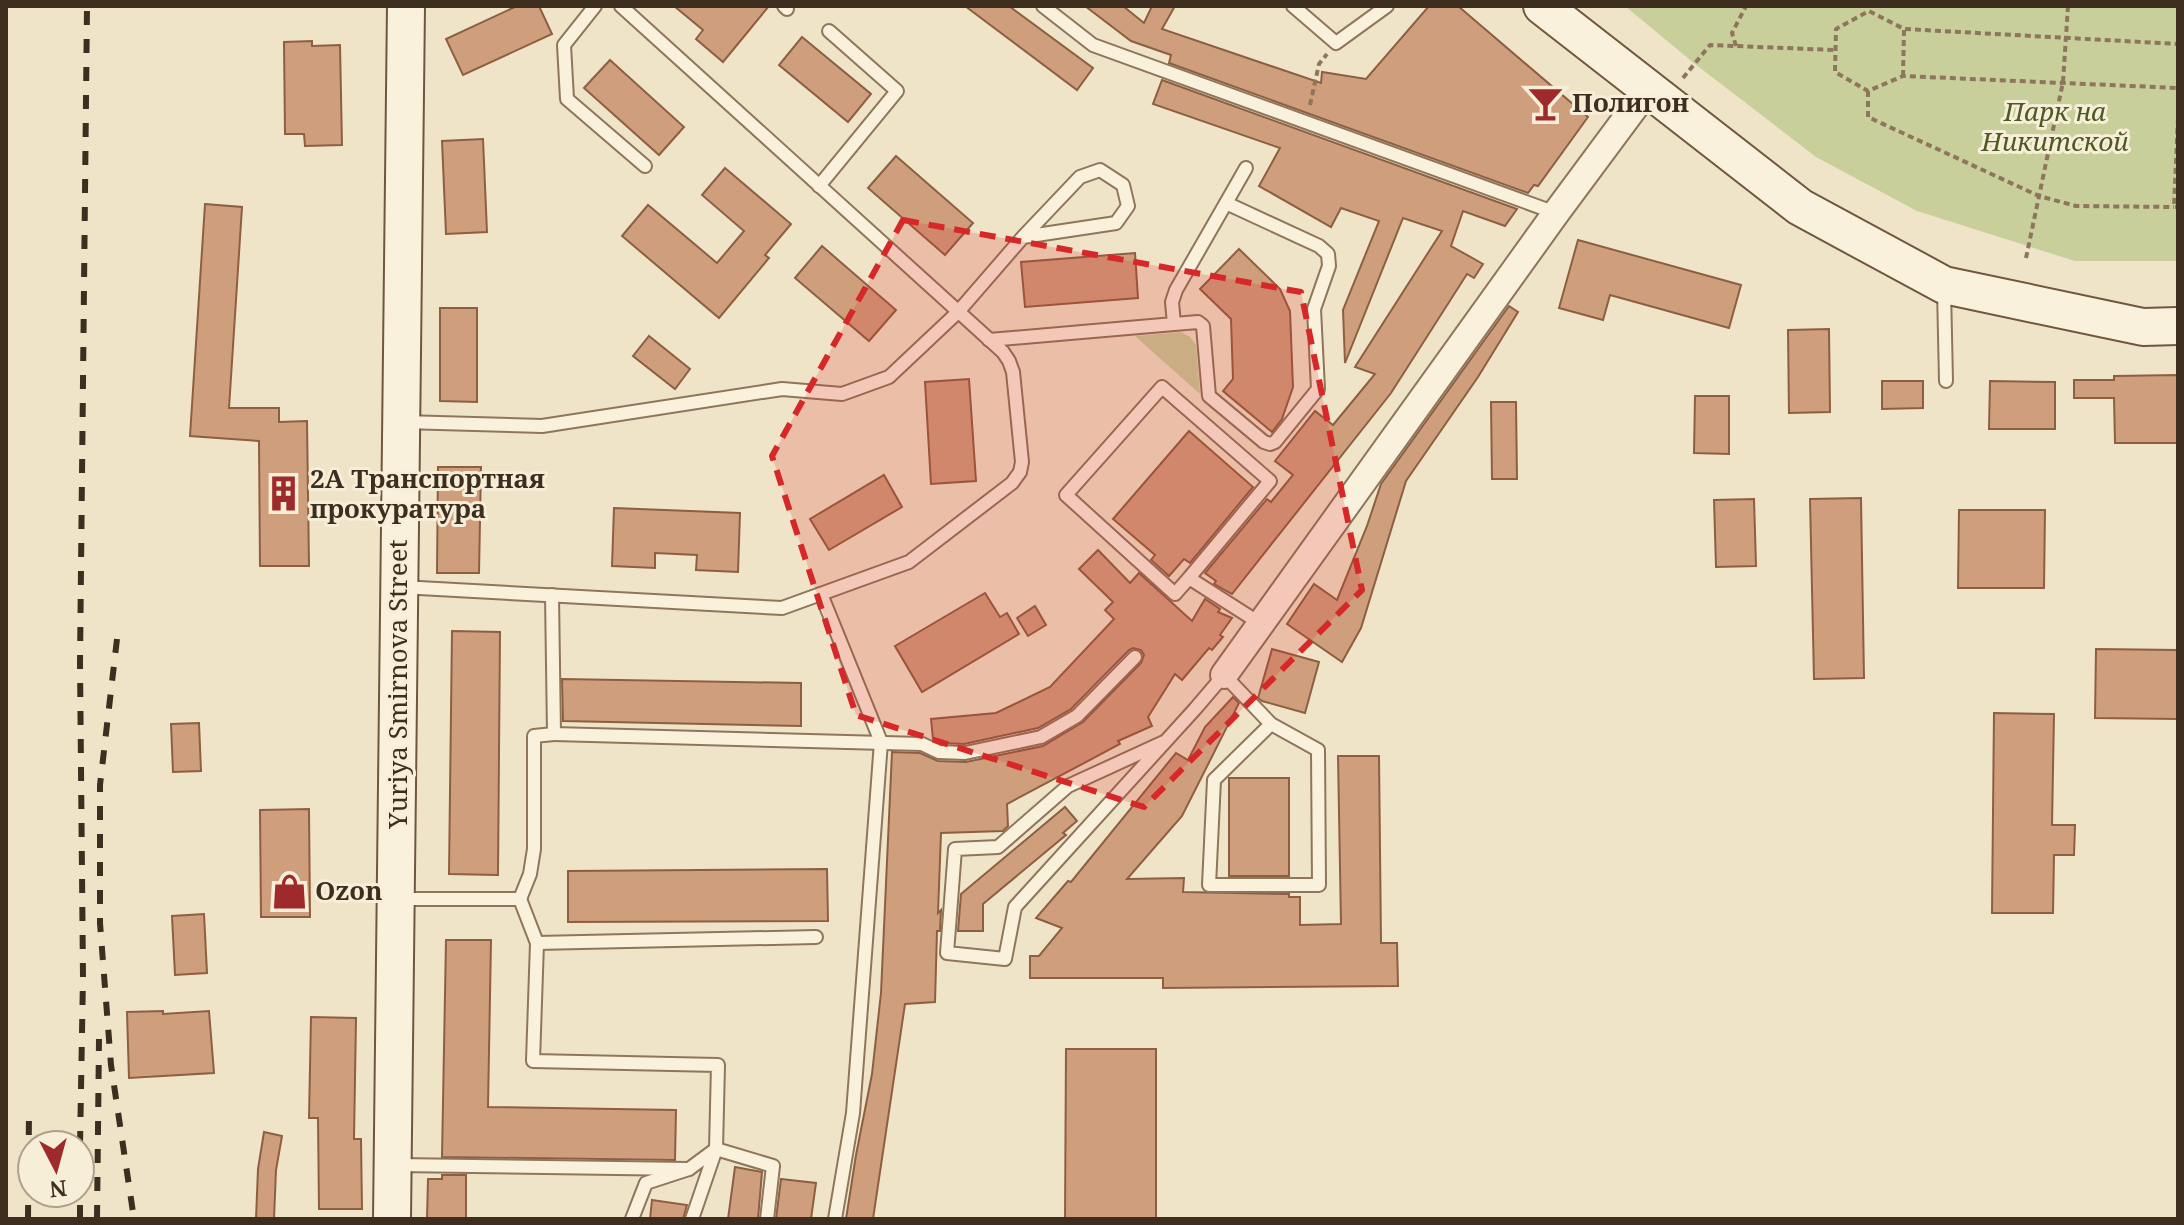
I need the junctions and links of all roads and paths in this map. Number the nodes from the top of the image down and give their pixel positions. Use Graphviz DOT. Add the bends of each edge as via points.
graph roads {
  1 [pos="406,6"];
  2 [pos="595,6"];
  3 [pos="621,6"];
  4 [pos="1043,6"];
  5 [pos="1293,6"];
  6 [pos="1387,6"];
  7 [pos="1746,6"];
  8 [pos="2068,6"];
  9 [pos="1558,14"];
  10 [pos="1904,29"];
  11 [pos="829,31"];
  12 [pos="2065,38"];
  13 [pos="1336,43"];
  14 [pos="2178,44"];
  15 [pos="1736,46"];
  16 [pos="1835,50"];
  17 [pos="1903,76"];
  18 [pos="1683,78"];
  19 [pos="2063,82"];
  20 [pos="2178,88"];
  21 [pos="1648,89"];
  22 [pos="1868,91"];
  23 [pos="2178,118"];
  24 [pos="1304,122"];
  25 [pos="645,166"];
  26 [pos="1246,168"];
  27 [pos="819,186"];
  28 [pos="2039,196"];
  29 [pos="1226,203"];
  30 [pos="2176,207"];
  31 [pos="1556,213"];
  32 [pos="1023,237"];
  33 [pos="2026,258"];
  34 [pos="1944,285"];
  35 [pos="958,312"];
  36 [pos="1174,324"];
  37 [pos="2178,326"];
  38 [pos="989,340"];
  39 [pos="1946,381"];
  40 [pos="400,422"];
  41 [pos="1189,578"];
  42 [pos="398,587"];
  43 [pos="821,594"];
  44 [pos="552,595"];
  45 [pos="1261,624"];
  46 [pos="1135,657"];
  47 [pos="1224,675"];
  48 [pos="1271,724"];
  49 [pos="554,734"];
  50 [pos="881,742"];
  51 [pos="1164,742"];
  52 [pos="396,899"];
  53 [pos="520,899"];
  54 [pos="816,937"];
  55 [pos="537,943"];
  56 [pos="716,1149"];
  57 [pos="392,1165"];
  58 [pos="689,1169"];
  59 [pos="392,1219"];
  60 [pos="632,1219"];
  61 [pos="692,1219"];
  62 [pos="767,1219"];
  63 [pos="835,1219"];
  1 -- 40 [label="main road, Yuriya Smirnova Street"];
  2 -- 25 [label="lane" via="564,45 567,99"];
  3 -- 27 [label="lane"];
  4 -- 24 [label="lane" via="1093,45"];
  5 -- 13 [label="lane"];
  6 -- 13 [label="lane"];
  7 -- 15 [label="path" via="1732,33"];
  8 -- 12 [label="path"];
  9 -- 21 [label="main road"];
  10 -- 12 [label="path"];
  10 -- 16 [label="path" via="1869,11 1836,29"];
  10 -- 17 [label="path"];
  11 -- 27 [label="lane" via="897,91"];
  12 -- 14 [label="path"];
  12 -- 19 [label="path"];
  13 -- 24 [label="path" via="1319,64"];
  15 -- 16 [label="path"];
  15 -- 18 [label="path" via="1710,45"];
  16 -- 22 [label="path" via="1835,72"];
  17 -- 19 [label="path"];
  17 -- 22 [label="path"];
  19 -- 20 [label="path"];
  19 -- 28 [label="path"];
  21 -- 31 [label="street"];
  21 -- 34 [label="main road" via="1800,207"];
  22 -- 28 [label="path" via="1868,117"];
  23 -- 30 [label="path"];
  24 -- 31 [label="lane"];
  26 -- 29 [label="lane"];
  27 -- 35 [label="lane"];
  28 -- 30 [label="path" via="2076,206"];
  28 -- 33 [label="path"];
  29 -- 36 [label="lane" via="1176,290"];
  29 -- 36 [label="lane" via="1328,254 1314,309 1318,389 1275,442 1264,442 1209,396 1201,323"];
  31 -- 45 [label="street"];
  32 -- 32 [label="lane" via="1116,223 1128,206 1123,185 1100,170 1080,177"];
  32 -- 35 [label="lane"];
  34 -- 37 [label="main road" via="2143,327"];
  34 -- 39 [label="lane"];
  35 -- 38 [label="lane"];
  35 -- 40 [label="lane" via="889,377 842,394 782,389 542,426"];
  36 -- 38 [label="lane"];
  38 -- 43 [label="lane" via="1013,372 1020,472 909,562"];
  40 -- 42 [label="main road, Yuriya Smirnova Street"];
  41 -- 41 [label="lane" via="1175,594 1066,495 1162,387 1270,481"];
  41 -- 45 [label="lane"];
  42 -- 44 [label="lane"];
  42 -- 52 [label="main road, Yuriya Smirnova Street"];
  43 -- 44 [label="lane" via="782,608"];
  43 -- 50 [label="lane"];
  44 -- 49 [label="lane"];
  45 -- 47 [label="street"];
  46 -- 50 [label="lane" via="1077,716 1041,737 965,753"];
  47 -- 48 [label="lane"];
  47 -- 51 [label="lane"];
  48 -- 48 [label="lane" via="1318,750 1319,885 1209,885 1214,780"];
  49 -- 50 [label="lane"];
  49 -- 53 [label="lane" via="534,736 534,849"];
  50 -- 63 [label="lane" via="853,1113"];
  51 -- 51 [label="lane" via="1015,907 1005,959 947,953 955,849 998,847 1068,786"];
  52 -- 53 [label="lane"];
  52 -- 57 [label="main road, Yuriya Smirnova Street"];
  53 -- 55 [label="lane"];
  54 -- 55 [label="lane"];
  55 -- 56 [label="lane" via="533,1061 718,1065"];
  56 -- 58 [label="lane"];
  56 -- 61 [label="lane"];
  56 -- 62 [label="lane" via="773,1166"];
  57 -- 58 [label="lane"];
  57 -- 59 [label="main road, Yuriya Smirnova Street"];
  58 -- 60 [label="lane" via="646,1183"];
}
